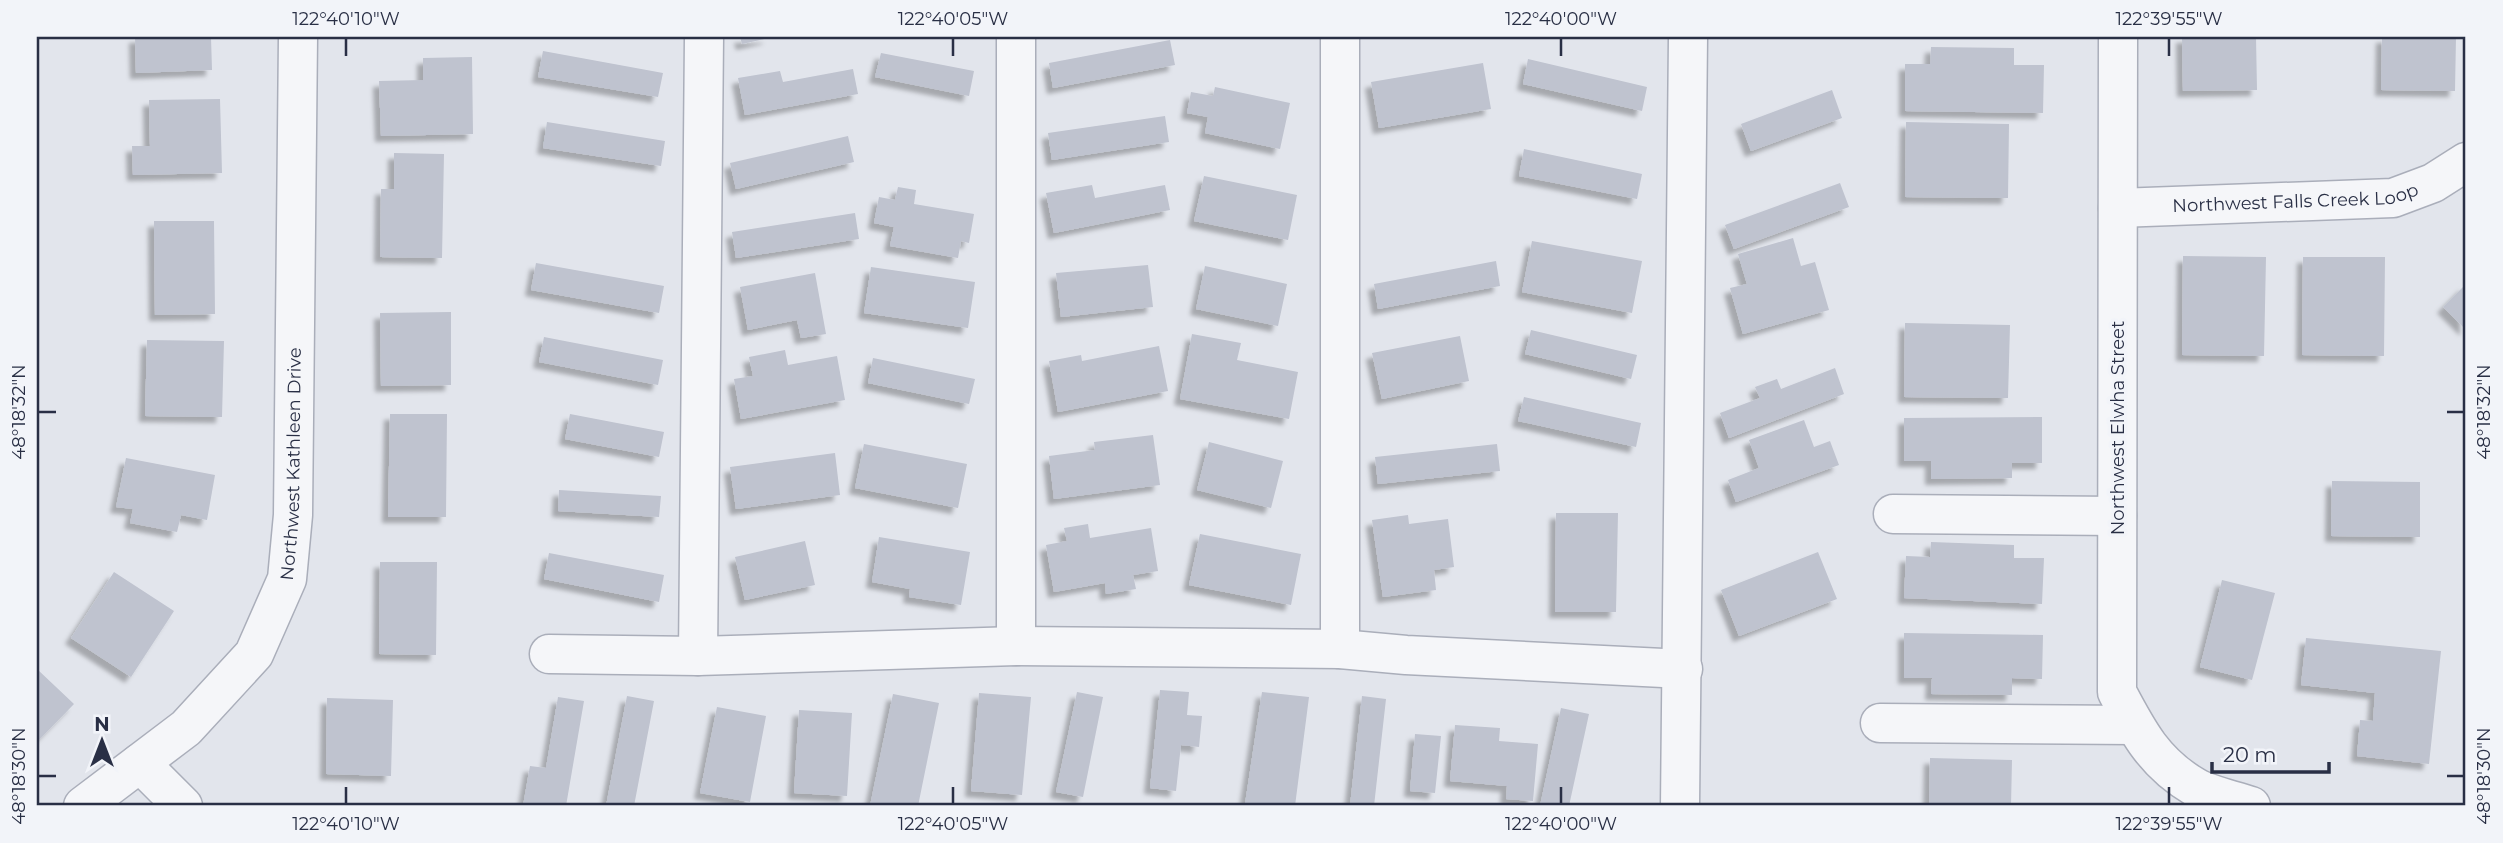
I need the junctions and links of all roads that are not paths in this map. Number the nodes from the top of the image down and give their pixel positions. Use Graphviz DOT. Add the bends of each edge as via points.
graph roads {
  1 [pos="298,37"];
  2 [pos="704,37"];
  3 [pos="1016,37"];
  4 [pos="1340,37"];
  5 [pos="1688,37"];
  6 [pos="2119,37"];
  7 [pos="2466,162"];
  8 [pos="2118,208"];
  9 [pos="1893,514"];
  10 [pos="2117,516"];
  11 [pos="1016,646"];
  12 [pos="1340,649"];
  13 [pos="549,654"];
  14 [pos="698,656"];
  15 [pos="1683,669"];
  16 [pos="1880,723"];
  17 [pos="2134,725"];
  18 [pos="140,763"];
  19 [pos="83,806"];
  20 [pos="183,806"];
  21 [pos="1679,806"];
  22 [pos="2251,806"];
  1 -- 18 [label="street, Northwest Kathleen Drive" via="293,515 286,579 254,654 186,728"];
  2 -- 14 [label="street"];
  3 -- 11 [label="street"];
  4 -- 12 [label="street"];
  5 -- 15 [label="street"];
  6 -- 8 [label="street, Northwest Elwha Street"];
  7 -- 8 [label="street, Northwest Falls Creek Loop" via="2433,183 2393,198"];
  8 -- 10 [label="street, Northwest Elwha Street"];
  9 -- 10 [label="street"];
  10 -- 17 [label="street, Northwest Elwha Street" via="2117,692"];
  11 -- 12 [label="street"];
  11 -- 14 [label="street"];
  12 -- 15 [label="street"];
  13 -- 14 [label="street"];
  15 -- 21 [label="street"];
  16 -- 17 [label="street"];
  17 -- 22 [label="street, Northwest Elwha Street" via="2166,766 2196,788"];
  18 -- 19 [label="street, Northwest Kathleen Drive"];
  18 -- 20 [label="street"];
}
